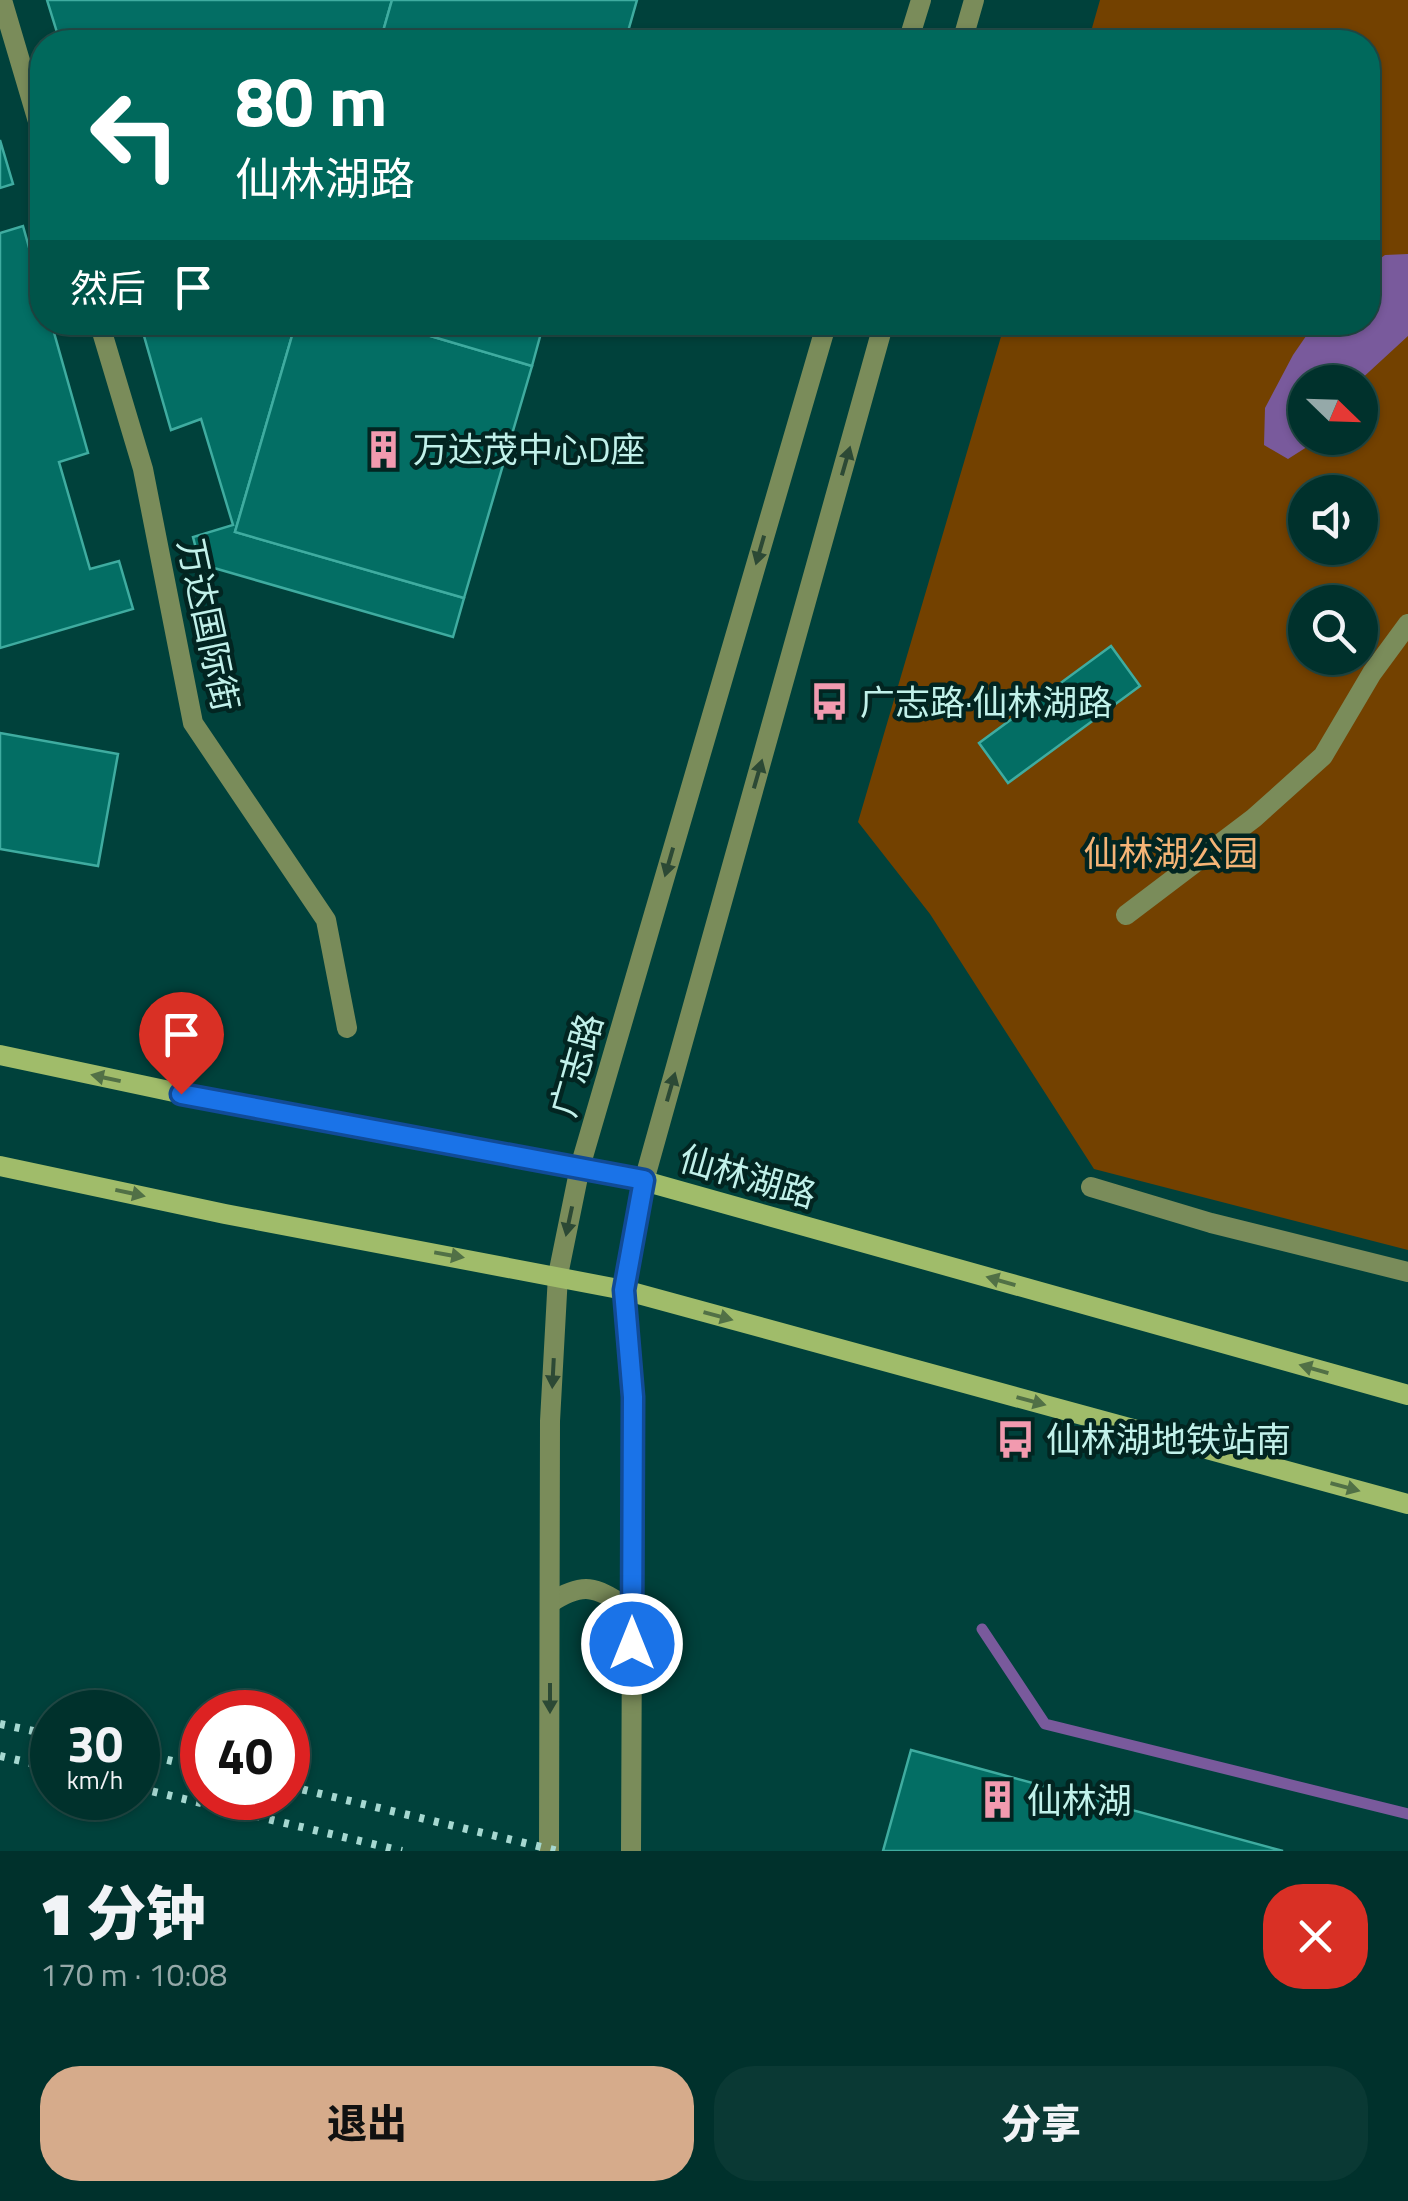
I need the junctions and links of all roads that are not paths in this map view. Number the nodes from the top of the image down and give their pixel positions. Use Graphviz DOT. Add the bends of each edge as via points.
graph roads {
  1 [pos="2,0"];
  2 [pos="921,0"];
  3 [pos="974,0"];
  4 [pos="912,30"];
  5 [pos="965,30"];
  6 [pos="30,94"];
  7 [pos="103,335"];
  8 [pos="823,335"];
  9 [pos="880,335"];
  10 [pos="1408,624"];
  11 [pos="1126,915"];
  12 [pos="347,1028"];
  13 [pos="0,1055"];
  14 [pos="0,1166"];
  15 [pos="580,1166"];
  16 [pos="644,1180"];
  17 [pos="1091,1188"];
  18 [pos="1408,1272"];
  19 [pos="558,1275"];
  20 [pos="624,1290"];
  21 [pos="1408,1396"];
  22 [pos="1408,1504"];
  23 [pos="550,1603"];
  24 [pos="632,1610"];
  25 [pos="549,1851"];
  26 [pos="631,1851"];
  1 -- 6 [label="street"];
  2 -- 4 [label="street"];
  3 -- 5 [label="street"];
  7 -- 12 [label="street, 万达国际街" via="144,469 192,723 326,920"];
  8 -- 15 [label="street, 广志路, one-way"];
  16 -- 9 [label="street, one-way"];
  10 -- 11 [label="street" via="1323,756"];
  15 -- 13 [label="main road, 仙林湖路, one-way" via="254,1109"];
  14 -- 19 [label="main road, one-way"];
  15 -- 16 [label="main road, 仙林湖路"];
  15 -- 19 [label="street, 广志路, one-way"];
  16 -- 20 [label="street"];
  21 -- 16 [label="main road, 仙林湖路, one-way"];
  17 -- 18 [label="street"];
  19 -- 20 [label="main road"];
  19 -- 23 [label="street, 广志路, one-way"];
  20 -- 22 [label="main road, one-way"];
  20 -- 24 [label="street" via="633,1397"];
  23 -- 24 [label="street" via="572,1588 601,1591"];
  23 -- 25 [label="street, 广志路, one-way"];
  24 -- 26 [label="street"];
}
